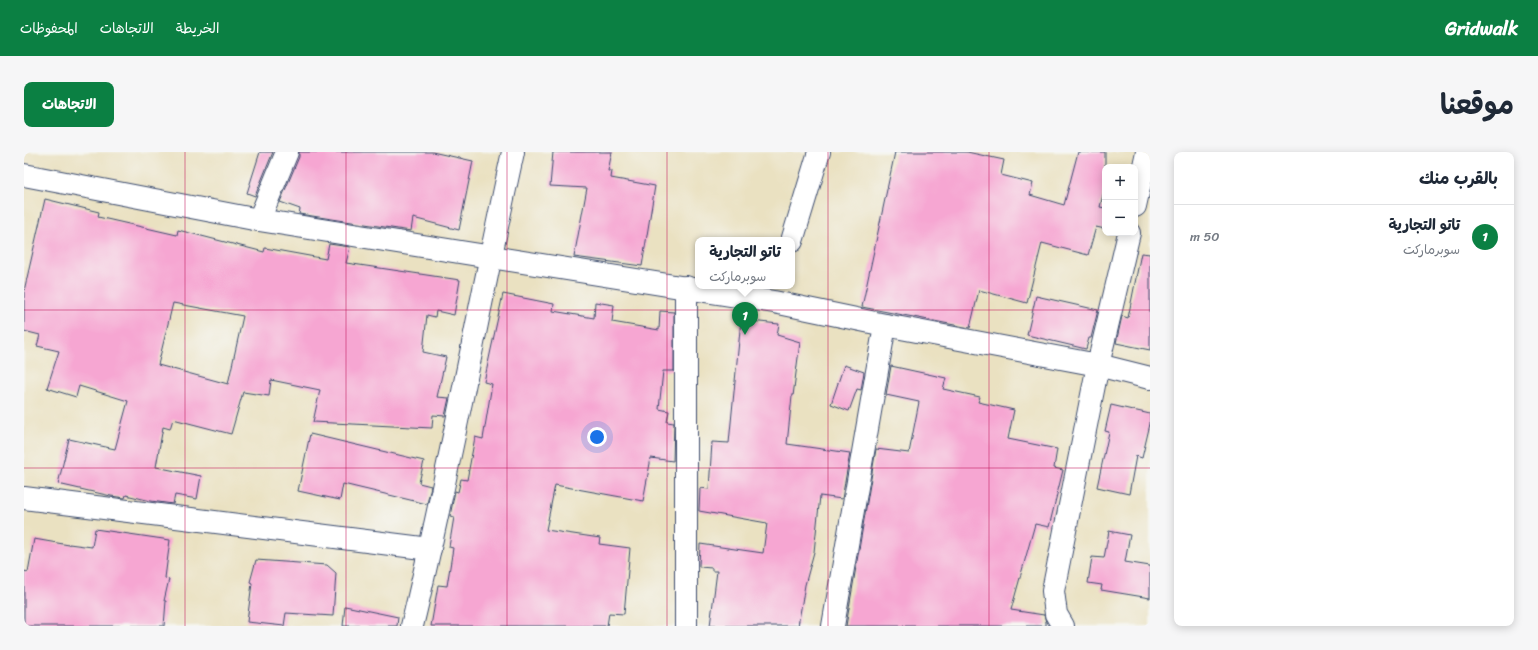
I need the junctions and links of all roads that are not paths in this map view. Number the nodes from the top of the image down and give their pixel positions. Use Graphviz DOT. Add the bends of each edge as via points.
graph roads {
  1 [pos="287,152"];
  2 [pos="513,152"];
  3 [pos="819,152"];
  4 [pos="1147,152"];
  5 [pos="24,175"];
  6 [pos="1136,200"];
  7 [pos="259,220"];
  8 [pos="1128,236"];
  9 [pos="793,237"];
  10 [pos="490,258"];
  11 [pos="686,287"];
  12 [pos="695,288"];
  13 [pos="712,289"];
  14 [pos="776,294"];
  15 [pos="885,325"];
  16 [pos="1098,365"];
  17 [pos="1150,378"];
  18 [pos="24,498"];
  19 [pos="430,549"];
  20 [pos="412,626"];
  21 [pos="686,626"];
  22 [pos="833,626"];
  23 [pos="1063,626"];
  1 -- 7 [label="street"];
  2 -- 10 [label="street"];
  3 -- 9 [label="street"];
  4 -- 6 [label="street"];
  5 -- 7 [label="street"];
  7 -- 10 [label="street"];
  8 -- 16 [label="street"];
  10 -- 11 [label="street"];
  10 -- 19 [label="street"];
  11 -- 12 [label="street"];
  11 -- 21 [label="street"];
  13 -- 14 [label="street"];
  14 -- 15 [label="street"];
  15 -- 16 [label="street"];
  15 -- 22 [label="street"];
  16 -- 17 [label="street"];
  16 -- 23 [label="street" via="1053,591 1056,614"];
  18 -- 19 [label="street"];
  19 -- 20 [label="street"];
}
